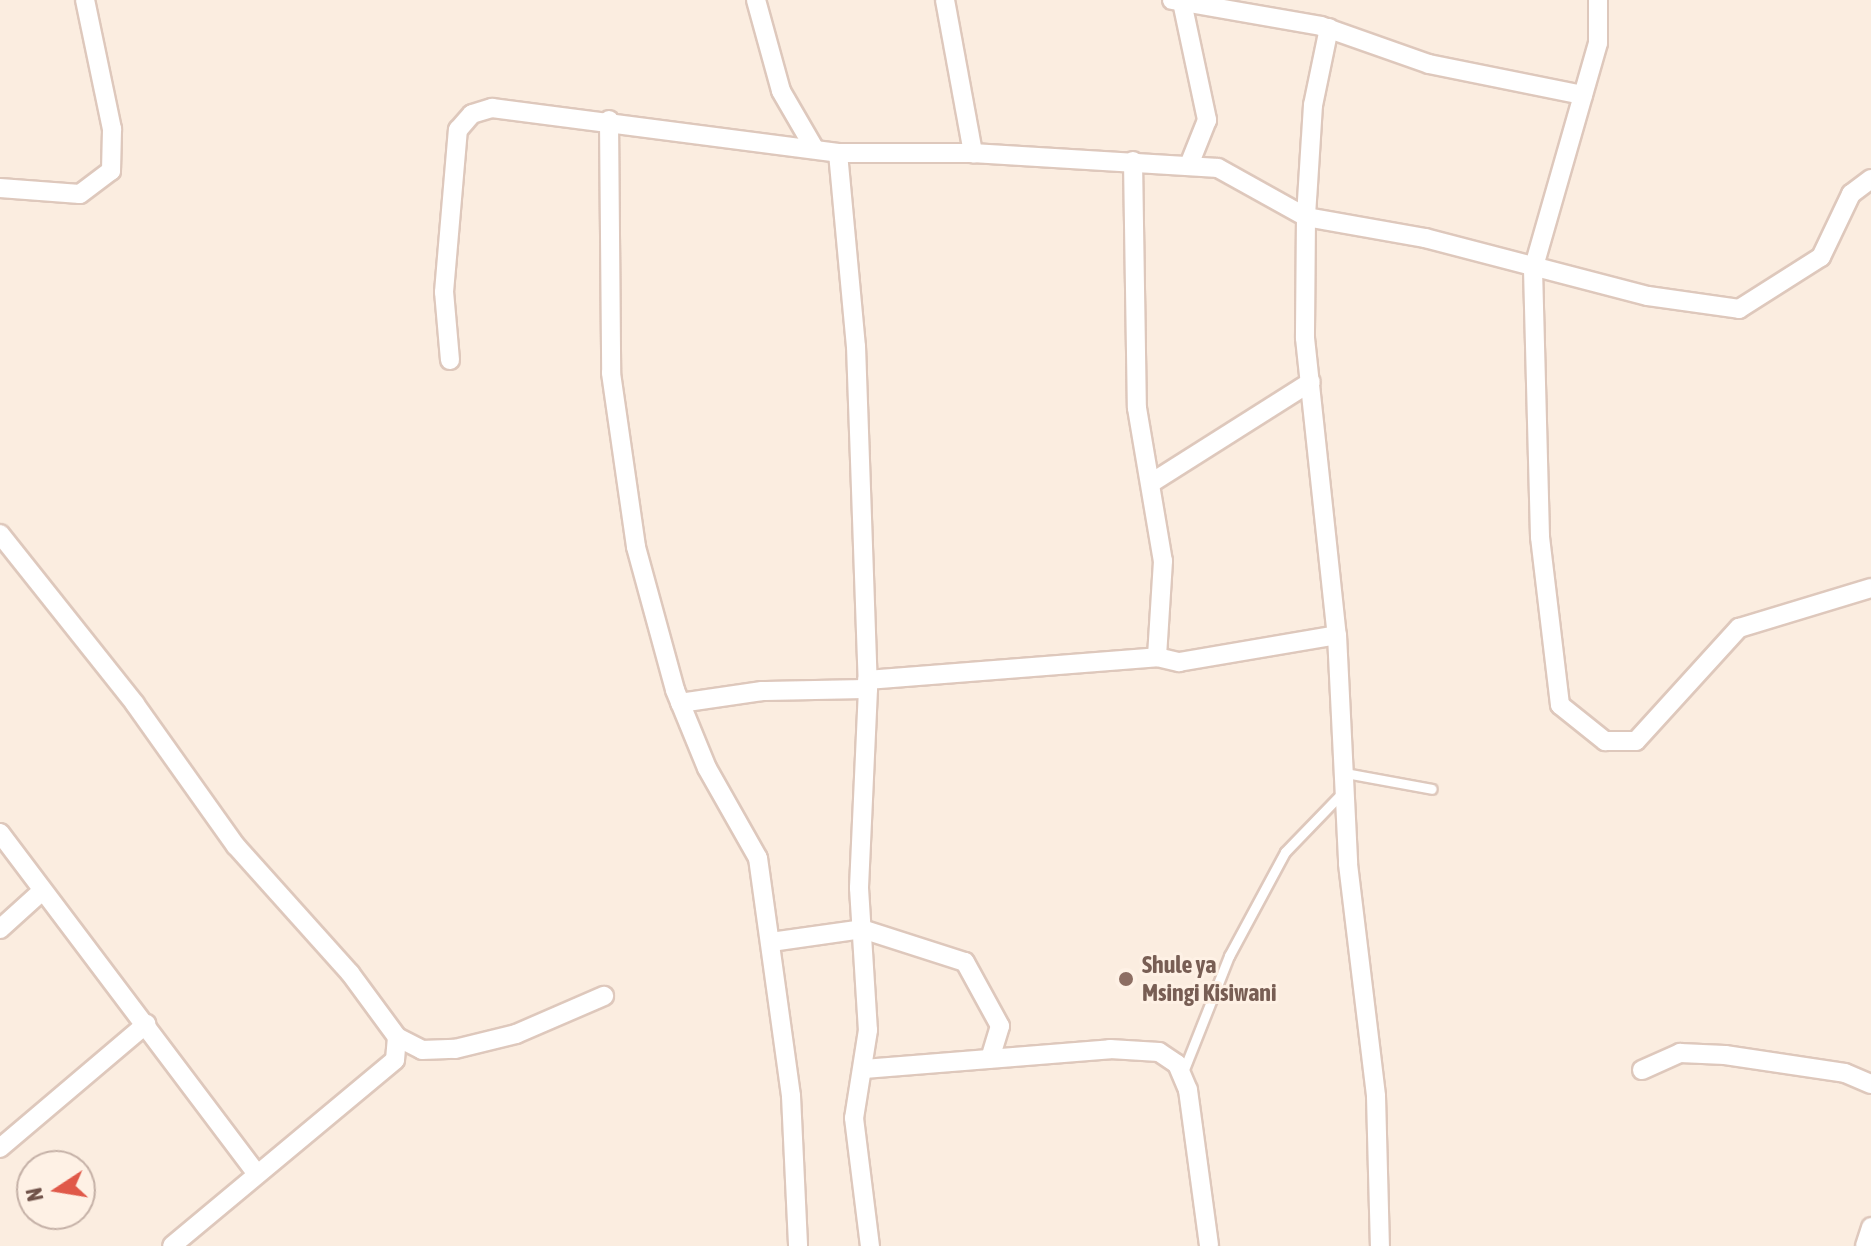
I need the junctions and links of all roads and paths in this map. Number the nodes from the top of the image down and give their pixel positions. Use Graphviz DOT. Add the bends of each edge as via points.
graph roads {
  1 [pos="85,0"];
  2 [pos="756,0"];
  3 [pos="945,0"];
  4 [pos="1598,0"];
  5 [pos="1177,1"];
  6 [pos="1329,28"];
  7 [pos="1583,95"];
  8 [pos="609,120"];
  9 [pos="814,148"];
  10 [pos="838,153"];
  11 [pos="973,153"];
  12 [pos="1133,161"];
  13 [pos="1189,165"];
  14 [pos="1871,179"];
  15 [pos="0,188"];
  16 [pos="1306,217"];
  17 [pos="1533,269"];
  18 [pos="450,360"];
  19 [pos="1311,382"];
  20 [pos="1151,483"];
  21 [pos="0,534"];
  22 [pos="1871,588"];
  23 [pos="1337,635"];
  24 [pos="1157,657"];
  25 [pos="867,685"];
  26 [pos="680,703"];
  27 [pos="1346,782"];
  28 [pos="1432,789"];
  29 [pos="0,833"];
  30 [pos="42,891"];
  31 [pos="0,929"];
  32 [pos="862,929"];
  33 [pos="771,942"];
  34 [pos="604,996"];
  35 [pos="146,1024"];
  36 [pos="397,1037"];
  37 [pos="990,1059"];
  38 [pos="864,1069"];
  39 [pos="1642,1070"];
  40 [pos="1183,1072"];
  41 [pos="1871,1084"];
  42 [pos="0,1148"];
  43 [pos="257,1174"];
  44 [pos="1871,1227"];
  45 [pos="172,1246"];
  46 [pos="798,1246"];
  47 [pos="870,1246"];
  48 [pos="1209,1246"];
  49 [pos="1380,1246"];
  50 [pos="1865,1246"];
  1 -- 15 [label="street" via="112,129 111,171 105,183 80,194"];
  2 -- 9 [label="street" via="781,91"];
  3 -- 11 [label="street"];
  4 -- 7 [label="street" via="1598,43"];
  5 -- 6 [label="street"];
  5 -- 13 [label="street" via="1207,120"];
  6 -- 7 [label="street" via="1429,64"];
  6 -- 16 [label="street" via="1313,105"];
  7 -- 17 [label="street"];
  8 -- 9 [label="street"];
  8 -- 18 [label="street" via="492,108 464,119 444,292"];
  8 -- 26 [label="street" via="611,373 636,547"];
  9 -- 10 [label="street"];
  10 -- 11 [label="street"];
  10 -- 25 [label="street" via="856,346"];
  11 -- 12 [label="street"];
  12 -- 13 [label="street"];
  12 -- 20 [label="street" via="1137,408"];
  13 -- 16 [label="street" via="1235,174"];
  14 -- 17 [label="street" via="1851,194 1821,257 1739,309"];
  16 -- 17 [label="street" via="1425,238"];
  16 -- 19 [label="street"];
  17 -- 22 [label="street" via="1540,537 1556,695 1567,712 1605,741 1636,741 1739,628"];
  19 -- 20 [label="street"];
  19 -- 23 [label="street"];
  20 -- 24 [label="street" via="1163,561"];
  21 -- 36 [label="street" via="135,704 236,846 350,973"];
  23 -- 24 [label="street" via="1203,660"];
  23 -- 27 [label="street"];
  24 -- 25 [label="street"];
  25 -- 26 [label="street" via="762,691"];
  25 -- 32 [label="street"];
  26 -- 33 [label="street" via="707,768 750,836"];
  27 -- 28 [label="lane"];
  27 -- 40 [label="lane" via="1285,852 1229,956"];
  27 -- 49 [label="street" via="1376,1096"];
  29 -- 30 [label="street"];
  30 -- 31 [label="street"];
  30 -- 35 [label="street"];
  32 -- 33 [label="street"];
  32 -- 37 [label="street" via="948,955 976,971 1000,1026"];
  32 -- 38 [label="street"];
  33 -- 46 [label="street" via="791,1096"];
  34 -- 36 [label="street" via="516,1034 455,1049 422,1050"];
  35 -- 42 [label="street"];
  35 -- 43 [label="street"];
  36 -- 43 [label="street" via="395,1060"];
  37 -- 38 [label="street"];
  37 -- 40 [label="street" via="1140,1048 1159,1052"];
  38 -- 47 [label="street" via="854,1118"];
  39 -- 41 [label="street" via="1680,1053 1725,1055 1845,1073"];
  40 -- 48 [label="street"];
  43 -- 45 [label="street"];
  44 -- 50 [label="street"];
}
